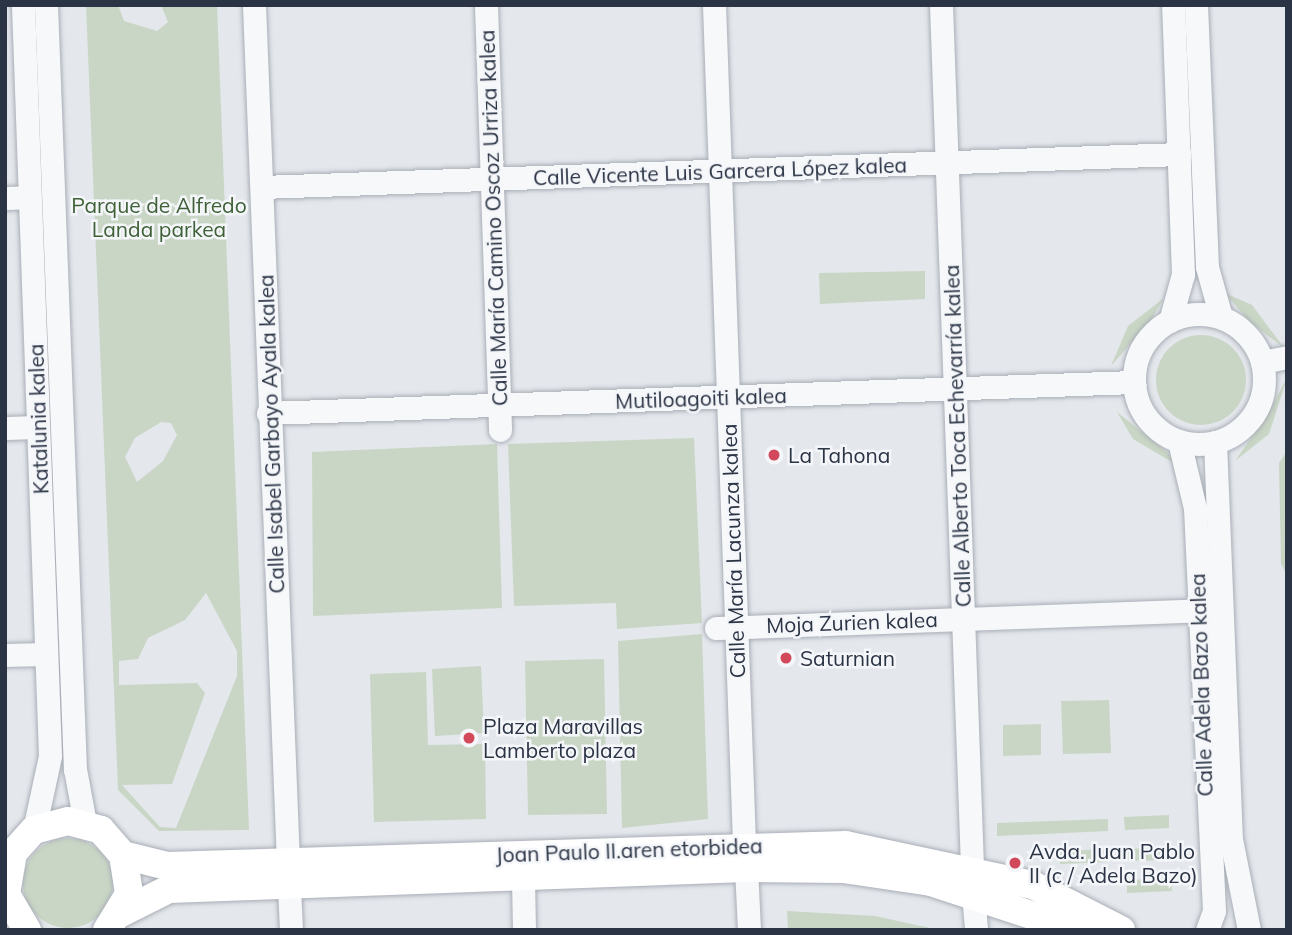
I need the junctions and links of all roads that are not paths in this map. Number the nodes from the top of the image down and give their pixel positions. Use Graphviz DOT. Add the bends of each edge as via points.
graph roads {
  1 [pos="23,5"];
  2 [pos="46,5"];
  3 [pos="254,5"];
  4 [pos="486,5"];
  5 [pos="714,5"];
  6 [pos="941,5"];
  7 [pos="1173,5"];
  8 [pos="1196,5"];
  9 [pos="1179,154"];
  10 [pos="948,163"];
  11 [pos="719,172"];
  12 [pos="495,178"];
  13 [pos="261,187"];
  14 [pos="29,197"];
  15 [pos="5,198"];
  16 [pos="1221,317"];
  17 [pos="1170,321"];
  18 [pos="1287,356"];
  19 [pos="1262,362"];
  20 [pos="1134,382"];
  21 [pos="955,388"];
  22 [pos="727,397"];
  23 [pos="499,406"];
  24 [pos="268,414"];
  25 [pos="38,426"];
  26 [pos="5,428"];
  27 [pos="500,430"];
  28 [pos="1179,441"];
  29 [pos="1215,442"];
  30 [pos="1198,610"];
  31 [pos="964,617"];
  32 [pos="725,628"];
  33 [pos="46,654"];
  34 [pos="5,655"];
  35 [pos="85,823"];
  36 [pos="34,830"];
  37 [pos="9,855"];
  38 [pos="123,855"];
  39 [pos="745,856"];
  40 [pos="288,875"];
  41 [pos="523,878"];
  42 [pos="973,880"];
  43 [pos="15,918"];
  44 [pos="114,921"];
  45 [pos="291,930"];
  46 [pos="524,930"];
  47 [pos="749,930"];
  48 [pos="976,930"];
  49 [pos="1077,930"];
  50 [pos="1121,930"];
  51 [pos="1207,930"];
  52 [pos="1249,930"];
  1 -- 14 [label="street, Katalunia kalea"];
  2 -- 35 [label="street, Katalunia kalea" via="75,769"];
  3 -- 13 [label="street, Calle Isabel Garbayo Ayala kalea"];
  4 -- 12 [label="street, Calle María Camino Oscoz Urriza kalea"];
  5 -- 11 [label="street, Calle María Lacunza kalea"];
  6 -- 10 [label="street, Calle Alberto Toca Echevarría kalea"];
  7 -- 9 [label="street"];
  8 -- 16 [label="street" via="1207,267"];
  9 -- 10 [label="street, Calle Vicente Luis Garcera López kalea"];
  9 -- 17 [label="street" via="1183,274"];
  10 -- 11 [label="street, Calle Vicente Luis Garcera López kalea"];
  10 -- 21 [label="street, Calle Alberto Toca Echevarría kalea"];
  11 -- 12 [label="street, Calle Vicente Luis Garcera López kalea"];
  11 -- 22 [label="street, Calle María Lacunza kalea"];
  12 -- 13 [label="street, Calle Vicente Luis Garcera López kalea"];
  12 -- 23 [label="street, Calle María Camino Oscoz Urriza kalea"];
  13 -- 24 [label="street, Calle Isabel Garbayo Ayala kalea"];
  14 -- 15 [label="street"];
  14 -- 25 [label="street, Katalunia kalea"];
  16 -- 17 [label="street"];
  16 -- 19 [label="street" via="1254,342"];
  17 -- 20 [label="street" via="1143,346"];
  18 -- 19 [label="street"];
  19 -- 29 [label="street" via="1264,382 1255,411 1234,434"];
  20 -- 21 [label="street, Mutiloagoiti kalea"];
  20 -- 28 [label="street" via="1147,419"];
  21 -- 22 [label="street, Mutiloagoiti kalea"];
  21 -- 31 [label="street, Calle Alberto Toca Echevarría kalea"];
  22 -- 23 [label="street, Mutiloagoiti kalea"];
  22 -- 32 [label="street, Calle María Lacunza kalea"];
  23 -- 24 [label="street, Mutiloagoiti kalea"];
  23 -- 27 [label="street, Calle María Camino Oscoz Urriza kalea"];
  24 -- 40 [label="street, Calle Isabel Garbayo Ayala kalea"];
  25 -- 26 [label="street"];
  25 -- 33 [label="street, Katalunia kalea"];
  28 -- 29 [label="street"];
  28 -- 30 [label="street, Calle Adela Bazo kalea" via="1195,508"];
  29 -- 52 [label="street, Calle Adela Bazo kalea" via="1231,839"];
  30 -- 31 [label="street, Moja Zurien kalea"];
  30 -- 51 [label="street, Calle Adela Bazo kalea" via="1214,911"];
  31 -- 32 [label="street, Moja Zurien kalea"];
  31 -- 42 [label="street, Calle Alberto Toca Echevarría kalea"];
  32 -- 39 [label="street, Calle María Lacunza kalea"];
  33 -- 34 [label="street"];
  33 -- 36 [label="street, Katalunia kalea" via="50,776"];
  35 -- 36 [label="main road" via="51,823"];
  35 -- 38 [label="main road"];
  36 -- 37 [label="main road"];
  37 -- 43 [label="main road" via="6,894"];
  38 -- 40 [label="main road, Joan Paulo II.aren etorbidea" via="167,866"];
  38 -- 44 [label="main road" via="129,884"];
  39 -- 40 [label="main road, Joan Paulo II.aren etorbidea"];
  39 -- 41 [label="main road, Joan Paulo II.aren etorbidea"];
  39 -- 42 [label="main road, Joan Paulo II.aren etorbidea" via="846,845"];
  39 -- 47 [label="street, Calle María Lacunza kalea"];
  40 -- 41 [label="main road, Joan Paulo II.aren etorbidea"];
  40 -- 44 [label="main road, Joan Paulo II.aren etorbidea" via="169,889"];
  40 -- 45 [label="street, Calle Isabel Garbayo Ayala kalea"];
  41 -- 46 [label="street"];
  42 -- 48 [label="street, Calle Alberto Toca Echevarría kalea"];
  42 -- 49 [label="main road, Joan Paulo II.aren etorbidea"];
  42 -- 50 [label="main road, Joan Paulo II.aren etorbidea" via="1033,885"];
}
